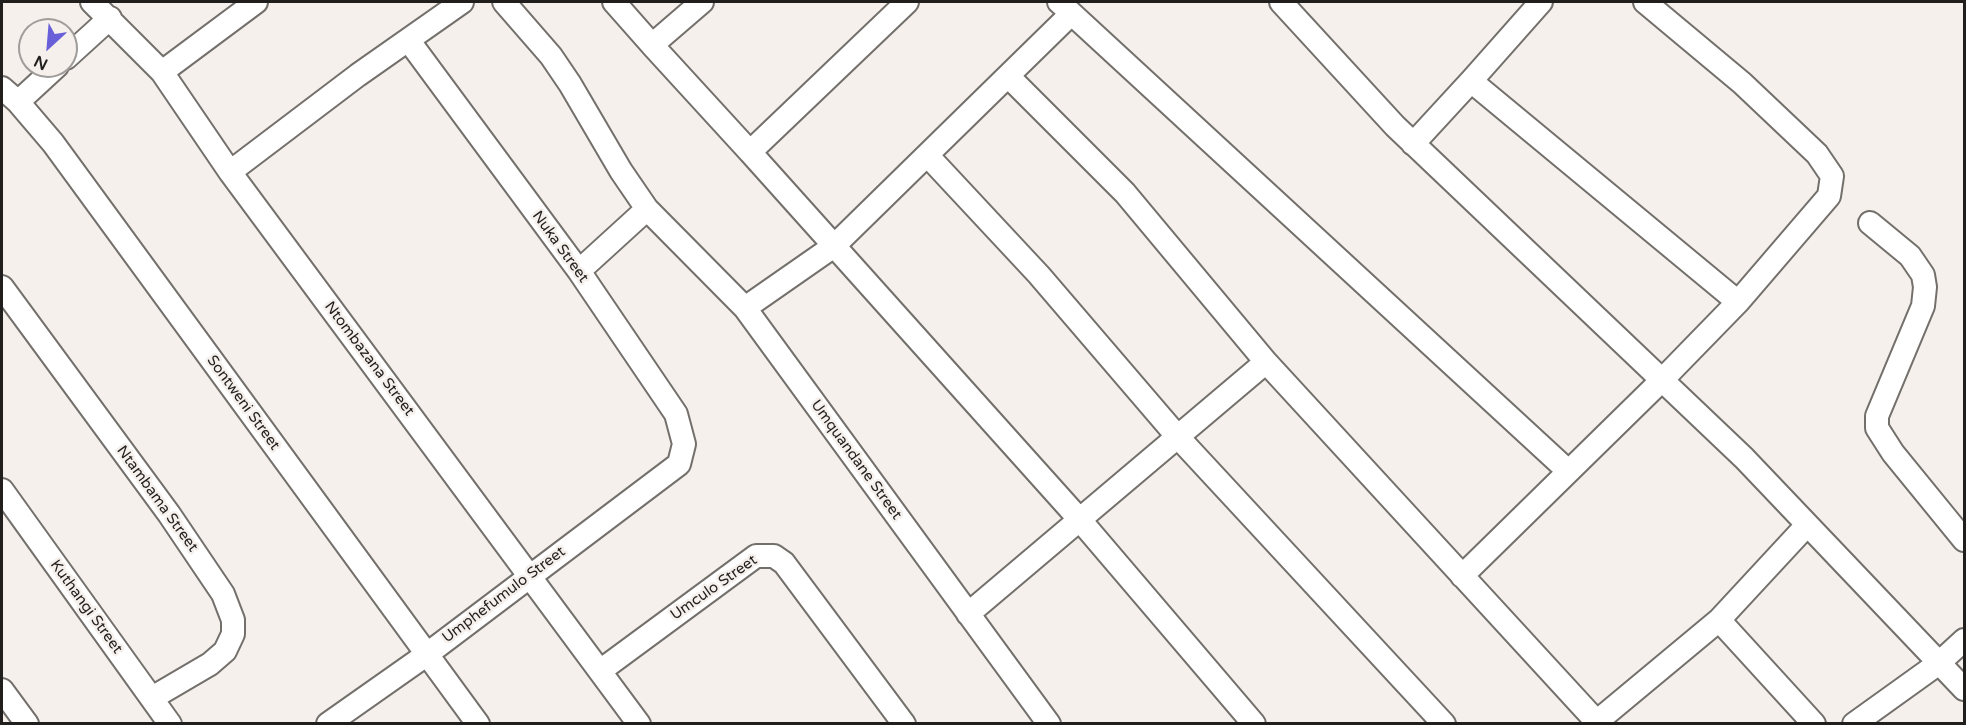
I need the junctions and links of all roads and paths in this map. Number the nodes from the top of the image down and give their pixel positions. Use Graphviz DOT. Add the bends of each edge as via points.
graph roads {
  1 [pos="92,2"];
  2 [pos="256,2"];
  3 [pos="462,2"];
  4 [pos="614,2"];
  5 [pos="702,2"];
  6 [pos="907,2"];
  7 [pos="1283,2"];
  8 [pos="1541,2"];
  9 [pos="1645,2"];
  10 [pos="513,5"];
  11 [pos="1065,8"];
  12 [pos="110,18"];
  13 [pos="409,41"];
  14 [pos="652,45"];
  15 [pos="78,47"];
  16 [pos="162,72"];
  17 [pos="1008,76"];
  18 [pos="38,78"];
  19 [pos="1471,81"];
  20 [pos="10,95"];
  21 [pos="1413,144"];
  22 [pos="750,152"];
  23 [pos="928,156"];
  24 [pos="230,172"];
  25 [pos="647,209"];
  26 [pos="1870,223"];
  27 [pos="834,246"];
  28 [pos="579,271"];
  29 [pos="2,287"];
  30 [pos="1738,302"];
  31 [pos="745,308"];
  32 [pos="1266,362"];
  33 [pos="1663,379"];
  34 [pos="1177,436"];
  35 [pos="679,464"];
  36 [pos="1567,470"];
  37 [pos="2,490"];
  38 [pos="1080,520"];
  39 [pos="1808,525"];
  40 [pos="1965,540"];
  41 [pos="530,575"];
  42 [pos="1462,576"];
  43 [pos="968,614"];
  44 [pos="1719,620"];
  45 [pos="1965,640"];
  46 [pos="426,655"];
  47 [pos="1939,663"];
  48 [pos="600,670"];
  49 [pos="1965,689"];
  50 [pos="2,690"];
  51 [pos="152,698"];
  52 [pos="1595,722"];
  53 [pos="27,723"];
  54 [pos="170,723"];
  55 [pos="328,723"];
  56 [pos="478,723"];
  57 [pos="639,723"];
  58 [pos="904,723"];
  59 [pos="1049,723"];
  60 [pos="1254,723"];
  61 [pos="1444,723"];
  62 [pos="1814,723"];
  63 [pos="1854,723"];
  1 -- 12 [label="street, Ntombazana Street"];
  2 -- 16 [label="street"];
  3 -- 13 [label="street"];
  4 -- 14 [label="street"];
  5 -- 14 [label="street"];
  6 -- 22 [label="street"];
  7 -- 21 [label="street"];
  8 -- 19 [label="street"];
  9 -- 30 [label="street" via="1742,83 1817,154 1832,176 1829,196"];
  10 -- 25 [label="street, Umquandane Street" via="570,84"];
  11 -- 17 [label="street"];
  11 -- 36 [label="street"];
  12 -- 15 [label="street"];
  12 -- 16 [label="street, Ntombazana Street"];
  13 -- 24 [label="street"];
  13 -- 28 [label="street, Nuka Street"];
  14 -- 22 [label="street"];
  16 -- 24 [label="street, Ntombazana Street"];
  17 -- 23 [label="street"];
  17 -- 32 [label="street" via="1125,193"];
  18 -- 20 [label="street"];
  19 -- 21 [label="street"];
  19 -- 30 [label="street"];
  20 -- 46 [label="street, Sontweni Street" via="53,142"];
  21 -- 33 [label="street"];
  22 -- 27 [label="street"];
  23 -- 27 [label="street"];
  23 -- 34 [label="street" via="1039,275"];
  24 -- 41 [label="street, Ntombazana Street"];
  25 -- 28 [label="street"];
  25 -- 31 [label="street, Umquandane Street"];
  26 -- 40 [label="street" via="1910,256 1923,275 1925,287 1923,306 1877,416 1877,428"];
  27 -- 31 [label="street"];
  27 -- 38 [label="street"];
  28 -- 35 [label="street, Nuka Street" via="676,414 684,444"];
  29 -- 51 [label="street, Ntambama Street" via="169,514 223,594 233,620 233,634 225,651"];
  30 -- 33 [label="street"];
  31 -- 43 [label="street, Umquandane Street"];
  32 -- 34 [label="street"];
  32 -- 42 [label="street"];
  33 -- 36 [label="street"];
  33 -- 39 [label="street"];
  34 -- 38 [label="street"];
  34 -- 61 [label="street"];
  35 -- 41 [label="street, Umphefumulo Street"];
  36 -- 42 [label="street"];
  37 -- 51 [label="street, Kuthangi Street"];
  38 -- 43 [label="street"];
  38 -- 60 [label="street"];
  39 -- 44 [label="street"];
  39 -- 47 [label="street"];
  41 -- 46 [label="street, Umphefumulo Street"];
  41 -- 48 [label="street, Ntombazana Street"];
  42 -- 52 [label="street"];
  43 -- 59 [label="street, Umquandane Street"];
  44 -- 52 [label="street"];
  44 -- 62 [label="street"];
  45 -- 47 [label="street"];
  46 -- 55 [label="street, Umphefumulo Street"];
  46 -- 56 [label="street, Sontweni Street"];
  47 -- 49 [label="street"];
  47 -- 63 [label="street"];
  48 -- 57 [label="street, Ntombazana Street"];
  48 -- 58 [label="street, Umculo Street" via="756,556 774,556 784,563"];
  50 -- 53 [label="street"];
  51 -- 54 [label="street, Kuthangi Street"];
}
